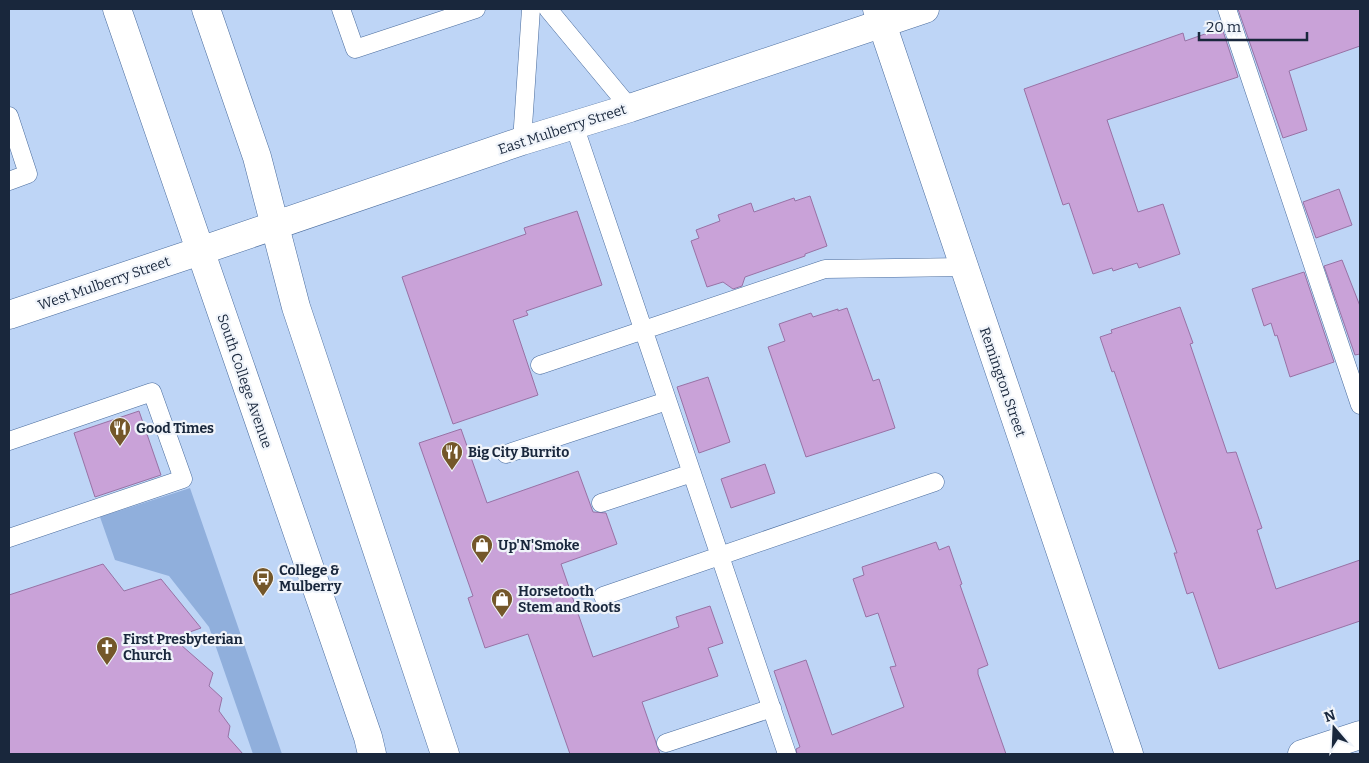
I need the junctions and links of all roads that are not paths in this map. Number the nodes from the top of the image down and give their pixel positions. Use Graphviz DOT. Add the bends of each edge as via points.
graph roads {
  1 [pos="117,9"];
  2 [pos="206,9"];
  3 [pos="341,9"];
  4 [pos="476,9"];
  5 [pos="531,9"];
  6 [pos="548,9"];
  7 [pos="925,9"];
  8 [pos="1227,9"];
  9 [pos="879,16"];
  10 [pos="630,108"];
  11 [pos="9,116"];
  12 [pos="574,125"];
  13 [pos="522,141"];
  14 [pos="9,181"];
  15 [pos="275,225"];
  16 [pos="200,250"];
  17 [pos="964,267"];
  18 [pos="9,315"];
  19 [pos="643,330"];
  20 [pos="540,365"];
  21 [pos="667,401"];
  22 [pos="1360,405"];
  23 [pos="9,440"];
  24 [pos="506,454"];
  25 [pos="692,473"];
  26 [pos="935,482"];
  27 [pos="601,502"];
  28 [pos="9,538"];
  29 [pos="720,556"];
  30 [pos="603,596"];
  31 [pos="772,708"];
  32 [pos="1360,734"];
  33 [pos="666,743"];
  34 [pos="373,748"];
  35 [pos="445,754"];
  36 [pos="787,754"];
  37 [pos="1130,754"];
  38 [pos="1302,754"];
  1 -- 16 [label="main road, South College Avenue"];
  2 -- 15 [label="main road" via="257,157"];
  3 -- 4 [label="lane" via="355,49"];
  5 -- 13 [label="lane"];
  6 -- 10 [label="lane"];
  7 -- 9 [label="main road, East Mulberry Street"];
  8 -- 22 [label="lane"];
  9 -- 10 [label="main road, East Mulberry Street"];
  9 -- 17 [label="main road, Remington Street"];
  10 -- 12 [label="main road, East Mulberry Street"];
  11 -- 14 [label="lane" via="28,174"];
  12 -- 13 [label="main road, East Mulberry Street"];
  12 -- 19 [label="lane"];
  13 -- 15 [label="main road, East Mulberry Street"];
  15 -- 16 [label="main road, East Mulberry Street"];
  15 -- 35 [label="main road" via="299,316"];
  16 -- 18 [label="main road, West Mulberry Street"];
  16 -- 34 [label="main road, South College Avenue"];
  17 -- 19 [label="lane" via="826,269"];
  17 -- 37 [label="main road, Remington Street"];
  19 -- 20 [label="lane"];
  19 -- 21 [label="lane"];
  21 -- 24 [label="lane"];
  21 -- 25 [label="lane"];
  23 -- 28 [label="lane" via="152,392 182,479"];
  25 -- 27 [label="lane"];
  25 -- 29 [label="lane"];
  26 -- 29 [label="lane"];
  29 -- 30 [label="lane"];
  29 -- 31 [label="lane"];
  31 -- 33 [label="lane"];
  31 -- 36 [label="lane"];
  32 -- 38 [label="main road"];
}
